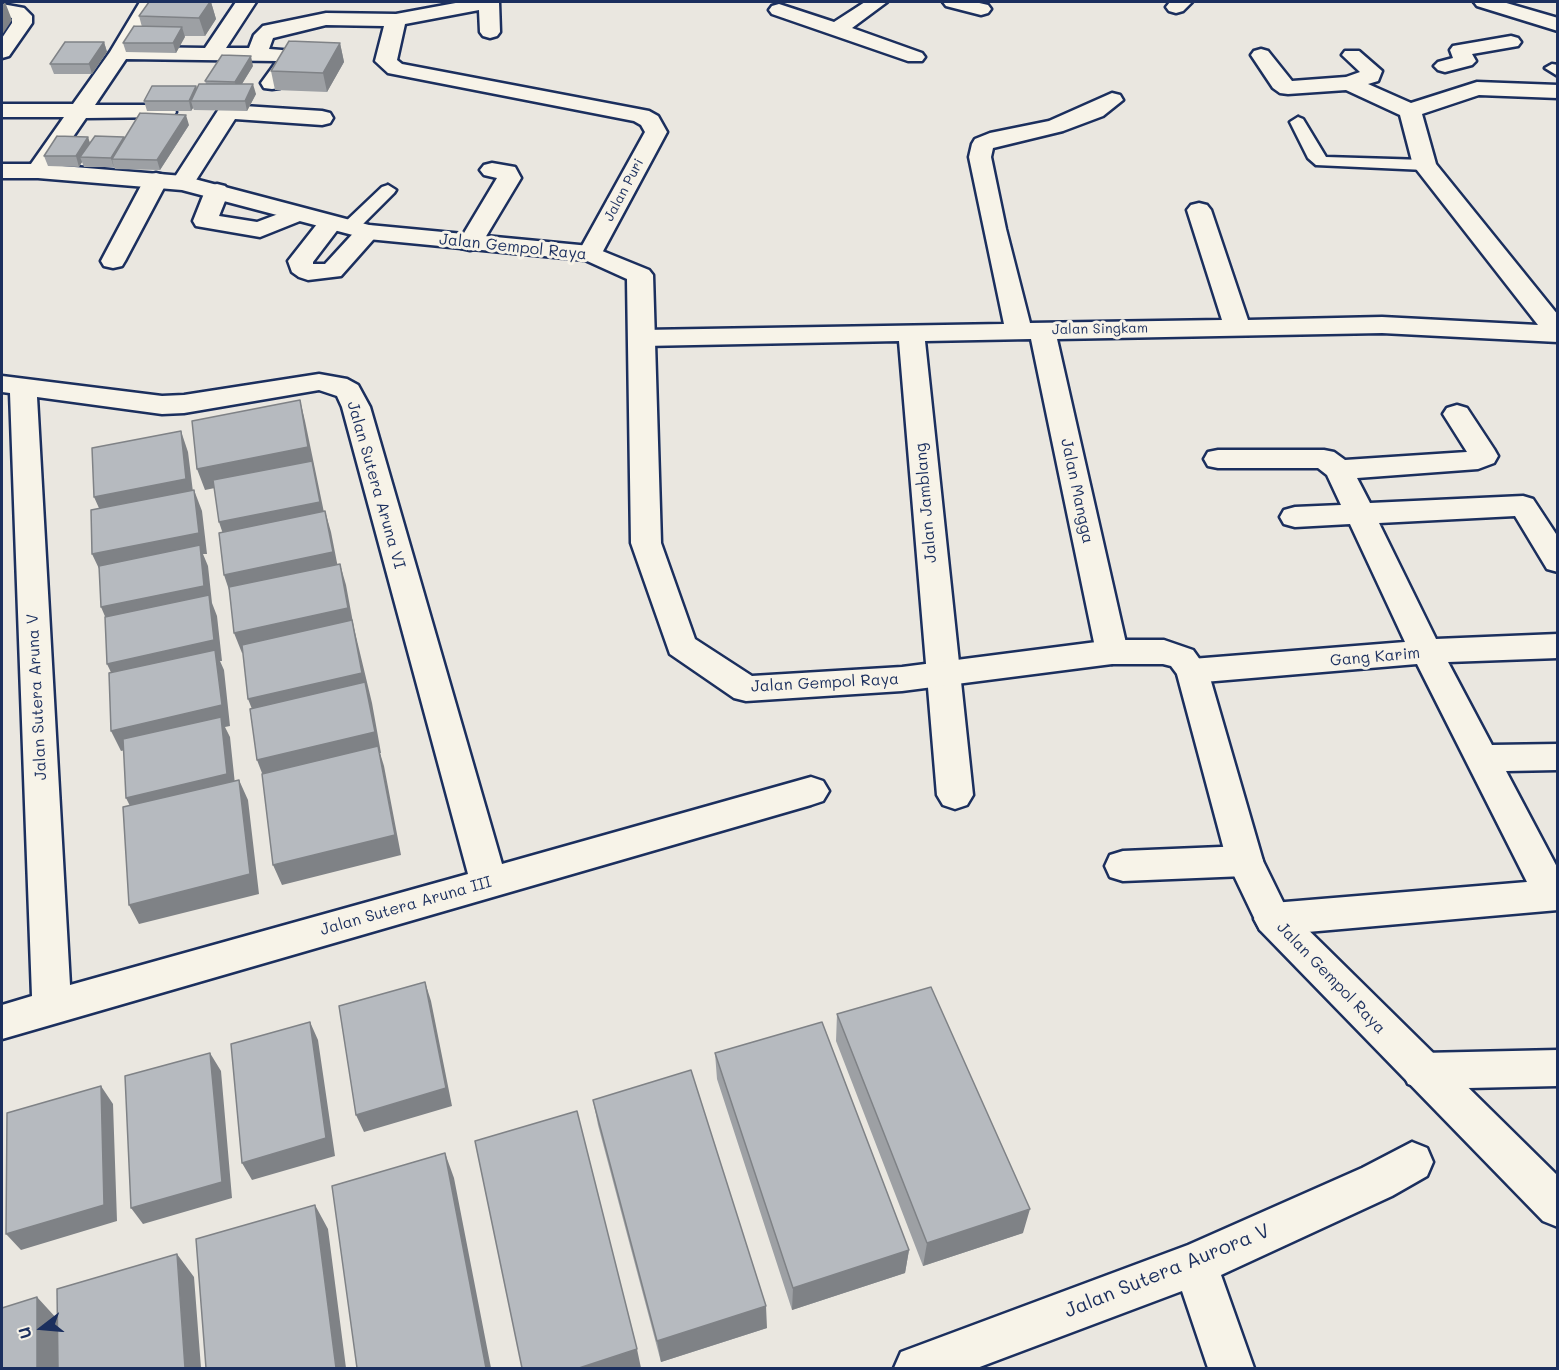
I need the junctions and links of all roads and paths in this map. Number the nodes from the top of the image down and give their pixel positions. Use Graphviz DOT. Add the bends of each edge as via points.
graph roads {
  1 [pos="150,2"];
  2 [pos="246,2"];
  3 [pos="489,2"];
  4 [pos="877,2"];
  5 [pos="952,2"];
  6 [pos="1484,2"];
  7 [pos="9,7"];
  8 [pos="981,9"];
  9 [pos="1535,9"];
  10 [pos="331,10"];
  11 [pos="779,10"];
  12 [pos="396,20"];
  13 [pos="1557,25"];
  14 [pos="838,29"];
  15 [pos="489,32"];
  16 [pos="1511,42"];
  17 [pos="2,52"];
  18 [pos="120,52"];
  19 [pos="256,54"];
  20 [pos="212,55"];
  21 [pos="1261,55"];
  22 [pos="1352,55"];
  23 [pos="915,57"];
  24 [pos="272,83"];
  25 [pos="1349,83"];
  26 [pos="1478,88"];
  27 [pos="1557,92"];
  28 [pos="1112,100"];
  29 [pos="2,110"];
  30 [pos="1410,111"];
  31 [pos="79,112"];
  32 [pos="165,112"];
  33 [pos="322,118"];
  34 [pos="1298,122"];
  35 [pos="1425,165"];
  36 [pos="492,170"];
  37 [pos="2,171"];
  38 [pos="38,171"];
  39 [pos="156,180"];
  40 [pos="183,183"];
  41 [pos="388,190"];
  42 [pos="1199,210"];
  43 [pos="349,228"];
  44 [pos="470,243"];
  45 [pos="590,253"];
  46 [pos="113,261"];
  47 [pos="1237,326"];
  48 [pos="1030,329"];
  49 [pos="911,332"];
  50 [pos="1557,333"];
  51 [pos="643,338"];
  52 [pos="12,385"];
  53 [pos="1457,414"];
  54 [pos="1218,459"];
  55 [pos="1340,470"];
  56 [pos="1361,513"];
  57 [pos="1295,518"];
  58 [pos="1557,562"];
  59 [pos="1557,646"];
  60 [pos="1112,652"];
  61 [pos="1427,653"];
  62 [pos="1192,671"];
  63 [pos="943,674"];
  64 [pos="1557,756"];
  65 [pos="1482,758"];
  66 [pos="811,791"];
  67 [pos="955,795"];
  68 [pos="1245,861"];
  69 [pos="1123,866"];
  70 [pos="489,883"];
  71 [pos="1555,895"];
  72 [pos="1273,918"];
  73 [pos="52,1008"];
  74 [pos="2,1022"];
  75 [pos="1557,1068"];
  76 [pos="1422,1071"];
  77 [pos="1412,1162"];
  78 [pos="1557,1206"];
  79 [pos="1195,1264"];
  80 [pos="917,1368"];
  81 [pos="1231,1368"];
  1 -- 18 [label="street"];
  2 -- 20 [label="street"];
  3 -- 12 [label="street"];
  3 -- 15 [label="street"];
  4 -- 14 [label="street"];
  5 -- 8 [label="street"];
  6 -- 9 [label="street"];
  7 -- 17 [label="street" via="22,16 22,23"];
  9 -- 13 [label="street"];
  10 -- 12 [label="street"];
  10 -- 19 [label="street" via="270,30"];
  11 -- 14 [label="street"];
  12 -- 45 [label="street, Jalan Puri" via="387,61 395,69 641,116 655,126 656,132"];
  14 -- 23 [label="street"];
  16 -- 26 [label="street" via="1460,50 1465,60 1445,66"];
  18 -- 20 [label="street"];
  18 -- 31 [label="street"];
  19 -- 20 [label="street"];
  19 -- 24 [label="street" via="288,55"];
  21 -- 25 [label="street" via="1288,88"];
  22 -- 25 [label="street" via="1371,71 1370,76"];
  25 -- 30 [label="street"];
  26 -- 27 [label="street"];
  26 -- 30 [label="street"];
  28 -- 48 [label="street, Jalan Mangga" via="1055,126 983,144 980,157 992,218"];
  29 -- 31 [label="street"];
  30 -- 35 [label="street"];
  31 -- 32 [label="street"];
  31 -- 38 [label="street"];
  33 -- 40 [label="street" via="228,112"];
  34 -- 35 [label="lane" via="1316,158 1322,162"];
  35 -- 50 [label="street"];
  36 -- 44 [label="street" via="507,172 509,178"];
  37 -- 38 [label="street, Jalan Gempol Raya"];
  38 -- 39 [label="street, Jalan Gempol Raya"];
  39 -- 40 [label="street, Jalan Gempol Raya"];
  39 -- 46 [label="street"];
  40 -- 43 [label="street, Jalan Gempol Raya"];
  41 -- 43 [label="lane"];
  42 -- 47 [label="street"];
  43 -- 44 [label="street, Jalan Gempol Raya"];
  44 -- 45 [label="street, Jalan Gempol Raya"];
  45 -- 51 [label="street, Jalan Gempol Raya" via="640,275"];
  47 -- 48 [label="street, Jalan Singkam"];
  47 -- 50 [label="street, Jalan Singkam" via="1382,325"];
  48 -- 49 [label="street, Jalan Singkam"];
  48 -- 60 [label="street, Jalan Mangga"];
  49 -- 51 [label="street, Jalan Singkam"];
  49 -- 63 [label="street, Jalan Jamblang"];
  51 -- 63 [label="street, Jalan Gempol Raya" via="646,543 681,646 746,689"];
  52 -- 70 [label="street, Jalan Sutera Aruna VI" via="162,405 320,382 348,391 356,407"];
  52 -- 73 [label="street, Jalan Sutera Aruna V"];
  53 -- 55 [label="street" via="1484,456 1478,460"];
  54 -- 55 [label="street" via="1324,459"];
  55 -- 56 [label="street"];
  56 -- 57 [label="street"];
  56 -- 58 [label="street" via="1523,506"];
  56 -- 61 [label="street"];
  59 -- 61 [label="street, Gang Karim"];
  60 -- 62 [label="street, Jalan Gempol Raya" via="1164,652 1182,658"];
  60 -- 63 [label="street, Jalan Gempol Raya"];
  61 -- 62 [label="street, Gang Karim"];
  61 -- 65 [label="street"];
  62 -- 68 [label="street, Jalan Gempol Raya"];
  63 -- 67 [label="street, Jalan Jamblang"];
  64 -- 65 [label="street"];
  65 -- 71 [label="street"];
  66 -- 70 [label="street, Jalan Sutera Aruna III"];
  68 -- 69 [label="street"];
  68 -- 72 [label="street, Jalan Gempol Raya"];
  70 -- 73 [label="street, Jalan Sutera Aruna III"];
  71 -- 72 [label="street"];
  72 -- 76 [label="street, Jalan Gempol Raya"];
  73 -- 74 [label="street, Jalan Sutera Aruna III"];
  75 -- 76 [label="street"];
  76 -- 78 [label="street, Jalan Gempol Raya"];
  77 -- 79 [label="street, Jalan Sutera Aurora V" via="1377,1182"];
  79 -- 80 [label="street, Jalan Sutera Aurora V"];
  79 -- 81 [label="street"];
}
